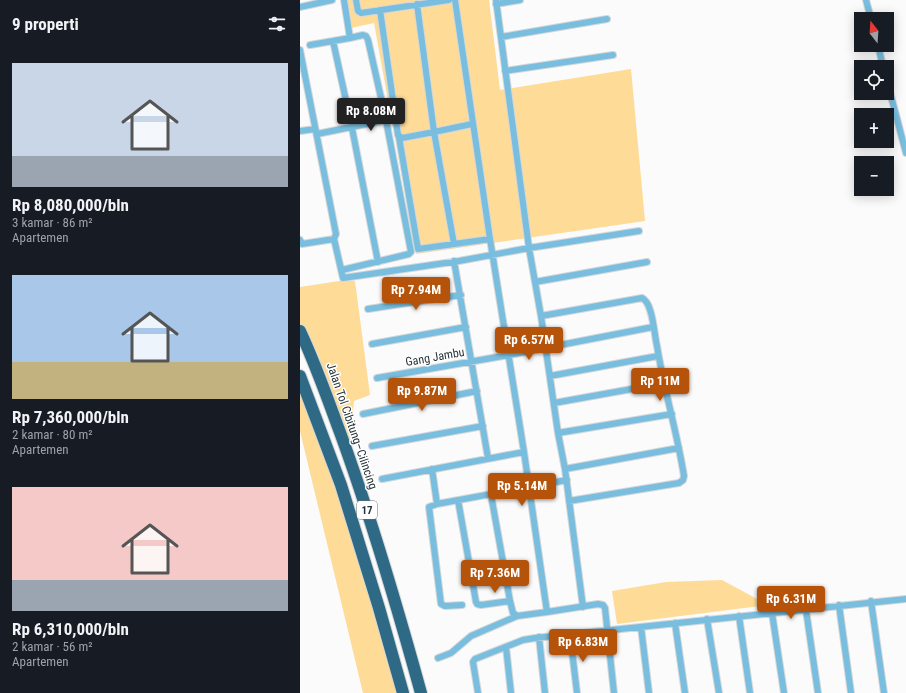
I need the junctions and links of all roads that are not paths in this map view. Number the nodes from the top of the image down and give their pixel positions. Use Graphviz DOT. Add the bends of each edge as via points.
graph roads {
  1 [pos="332,0"];
  2 [pos="344,0"];
  3 [pos="356,0"];
  4 [pos="449,0"];
  5 [pos="455,0"];
  6 [pos="520,0"];
  7 [pos="866,0"];
  8 [pos="496,2"];
  9 [pos="417,4"];
  10 [pos="300,7"];
  11 [pos="380,10"];
  12 [pos="869,12"];
  13 [pos="607,19"];
  14 [pos="501,37"];
  15 [pos="350,38"];
  16 [pos="333,41"];
  17 [pos="310,45"];
  18 [pos="300,50"];
  19 [pos="613,54"];
  20 [pos="505,71"];
  21 [pos="892,100"];
  22 [pos="386,120"];
  23 [pos="472,124"];
  24 [pos="352,128"];
  25 [pos="300,131"];
  26 [pos="316,131"];
  27 [pos="434,132"];
  28 [pos="399,137"];
  29 [pos="906,153"];
  30 [pos="639,231"];
  31 [pos="334,239"];
  32 [pos="490,239"];
  33 [pos="300,240"];
  34 [pos="454,244"];
  35 [pos="529,248"];
  36 [pos="493,255"];
  37 [pos="454,261"];
  38 [pos="378,262"];
  39 [pos="647,262"];
  40 [pos="342,270"];
  41 [pos="535,282"];
  42 [pos="461,295"];
  43 [pos="368,309"];
  44 [pos="541,316"];
  45 [pos="466,327"];
  46 [pos="653,327"];
  47 [pos="300,331"];
  48 [pos="372,344"];
  49 [pos="546,348"];
  50 [pos="509,356"];
  51 [pos="658,356"];
  52 [pos="472,361"];
  53 [pos="300,376"];
  54 [pos="550,376"];
  55 [pos="377,378"];
  56 [pos="665,383"];
  57 [pos="477,391"];
  58 [pos="554,403"];
  59 [pos="363,414"];
  60 [pos="672,414"];
  61 [pos="483,426"];
  62 [pos="558,433"];
  63 [pos="372,446"];
  64 [pos="678,448"];
  65 [pos="524,452"];
  66 [pos="488,458"];
  67 [pos="432,468"];
  68 [pos="565,469"];
  69 [pos="382,479"];
  70 [pos="567,480"];
  71 [pos="528,488"];
  72 [pos="491,495"];
  73 [pos="458,500"];
  74 [pos="569,501"];
  75 [pos="437,504"];
  76 [pos="510,601"];
  77 [pos="871,601"];
  78 [pos="906,601"];
  79 [pos="462,605"];
  80 [pos="839,605"];
  81 [pos="583,607"];
  82 [pos="806,610"];
  83 [pos="547,612"];
  84 [pos="772,613"];
  85 [pos="517,616"];
  86 [pos="739,616"];
  87 [pos="707,619"];
  88 [pos="675,623"];
  89 [pos="641,627"];
  90 [pos="608,630"];
  91 [pos="570,634"];
  92 [pos="539,637"];
  93 [pos="506,648"];
  94 [pos="438,658"];
  95 [pos="403,693"];
  96 [pos="421,693"];
  97 [pos="478,693"];
  98 [pos="511,693"];
  99 [pos="545,693"];
  100 [pos="577,693"];
  101 [pos="614,693"];
  102 [pos="649,693"];
  103 [pos="685,693"];
  104 [pos="719,693"];
  105 [pos="750,693"];
  106 [pos="784,693"];
  107 [pos="818,693"];
  108 [pos="851,693"];
  109 [pos="884,693"];
  1 -- 10 [label="street"];
  2 -- 15 [label="street"];
  3 -- 11 [label="street" via="358,13"];
  4 -- 9 [label="street"];
  5 -- 23 [label="street"];
  6 -- 8 [label="street"];
  7 -- 12 [label="street"];
  8 -- 14 [label="street"];
  9 -- 11 [label="street"];
  9 -- 27 [label="street"];
  11 -- 28 [label="street"];
  13 -- 14 [label="street"];
  14 -- 20 [label="street"];
  15 -- 16 [label="street"];
  15 -- 22 [label="street" via="366,36"];
  16 -- 17 [label="street"];
  16 -- 24 [label="street"];
  18 -- 26 [label="street"];
  19 -- 20 [label="street"];
  20 -- 35 [label="street"];
  21 -- 29 [label="street"];
  22 -- 24 [label="street"];
  22 -- 38 [label="street" via="411,252"];
  23 -- 27 [label="street"];
  23 -- 32 [label="street"];
  24 -- 26 [label="street"];
  24 -- 38 [label="street"];
  25 -- 26 [label="street"];
  26 -- 31 [label="street" via="336,234"];
  27 -- 28 [label="street"];
  27 -- 34 [label="street"];
  28 -- 34 [label="street" via="418,249"];
  30 -- 35 [label="street"];
  31 -- 33 [label="street" via="302,244"];
  31 -- 40 [label="street"];
  32 -- 34 [label="street"];
  32 -- 36 [label="street"];
  35 -- 36 [label="street"];
  35 -- 41 [label="street"];
  36 -- 37 [label="street"];
  36 -- 50 [label="street"];
  37 -- 40 [label="street" via="345,278"];
  37 -- 42 [label="street"];
  38 -- 40 [label="street"];
  39 -- 41 [label="street"];
  41 -- 44 [label="street"];
  42 -- 43 [label="street"];
  42 -- 45 [label="street"];
  44 -- 46 [label="street" via="642,298 648,303"];
  44 -- 49 [label="street"];
  45 -- 48 [label="street"];
  45 -- 52 [label="street"];
  46 -- 49 [label="street, Gang Jambu"];
  46 -- 51 [label="street"];
  47 -- 96 [label="highway, Jalan Tol Cibitung–Cilincing / 17" via="313,358 357,479 396,602"];
  49 -- 50 [label="street, Gang Jambu"];
  49 -- 54 [label="street"];
  50 -- 52 [label="street, Gang Jambu"];
  50 -- 65 [label="street"];
  51 -- 54 [label="street"];
  51 -- 56 [label="street"];
  52 -- 55 [label="street, Gang Jambu"];
  52 -- 57 [label="street"];
  53 -- 95 [label="highway, 17" via="340,485"];
  54 -- 58 [label="street"];
  56 -- 58 [label="street"];
  56 -- 60 [label="street"];
  57 -- 59 [label="street"];
  57 -- 61 [label="street"];
  58 -- 62 [label="street"];
  60 -- 62 [label="street"];
  60 -- 64 [label="street"];
  61 -- 63 [label="street"];
  61 -- 66 [label="street"];
  62 -- 68 [label="street"];
  64 -- 68 [label="street"];
  64 -- 74 [label="street" via="684,476 679,483"];
  65 -- 66 [label="street"];
  65 -- 71 [label="street"];
  66 -- 67 [label="street"];
  67 -- 69 [label="street"];
  67 -- 75 [label="street"];
  68 -- 70 [label="street"];
  70 -- 71 [label="street"];
  70 -- 74 [label="street"];
  71 -- 72 [label="street"];
  71 -- 83 [label="street"];
  72 -- 73 [label="street"];
  72 -- 76 [label="street"];
  73 -- 75 [label="street"];
  73 -- 76 [label="street" via="477,604"];
  74 -- 81 [label="street"];
  75 -- 79 [label="street" via="429,509 441,604"];
  76 -- 85 [label="street" via="513,613"];
  77 -- 78 [label="street"];
  77 -- 80 [label="street"];
  77 -- 109 [label="street"];
  80 -- 82 [label="street"];
  80 -- 108 [label="street"];
  81 -- 83 [label="street"];
  81 -- 90 [label="street" via="603,605"];
  82 -- 84 [label="street"];
  82 -- 107 [label="street"];
  83 -- 85 [label="street"];
  84 -- 86 [label="street"];
  84 -- 106 [label="street"];
  85 -- 94 [label="street" via="471,636 451,653"];
  86 -- 87 [label="street"];
  86 -- 105 [label="street"];
  87 -- 88 [label="street"];
  87 -- 104 [label="street"];
  88 -- 89 [label="street"];
  88 -- 103 [label="street"];
  89 -- 90 [label="street"];
  89 -- 102 [label="street"];
  90 -- 91 [label="street"];
  90 -- 101 [label="street"];
  91 -- 92 [label="street"];
  91 -- 100 [label="street"];
  92 -- 93 [label="street" via="523,640"];
  92 -- 99 [label="street"];
  93 -- 97 [label="street" via="474,660"];
  93 -- 98 [label="street"];
}
